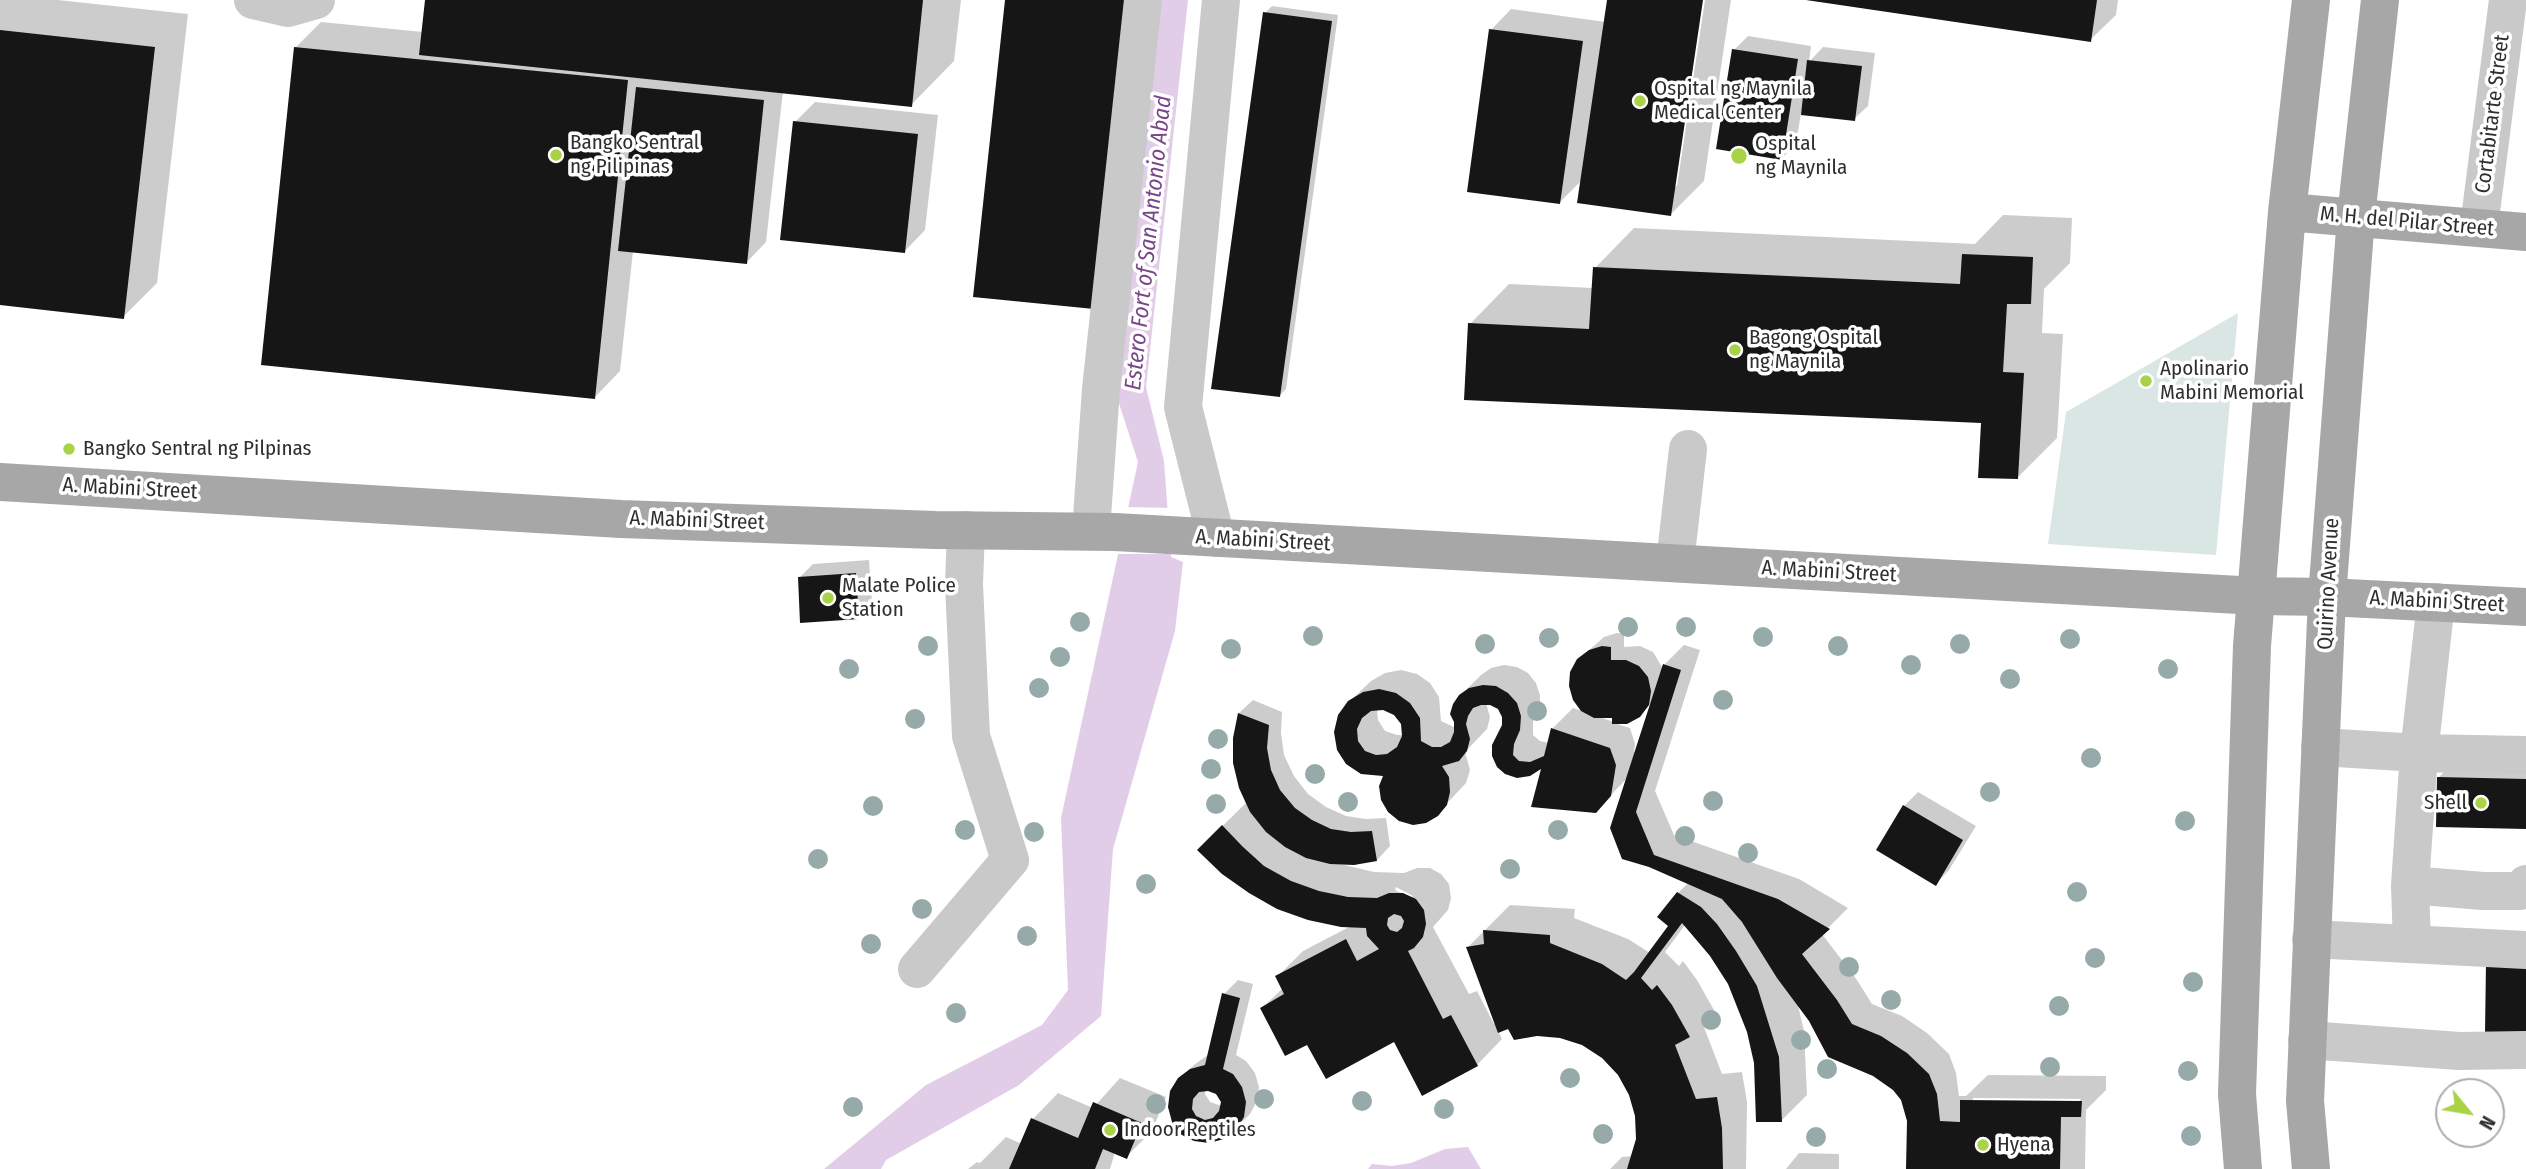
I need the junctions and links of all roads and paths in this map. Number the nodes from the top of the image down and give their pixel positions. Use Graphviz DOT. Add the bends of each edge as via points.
graph roads {
  1 [pos="253,0"];
  2 [pos="316,0"];
  3 [pos="1143,0"];
  4 [pos="1221,0"];
  5 [pos="2311,0"];
  6 [pos="2380,0"];
  7 [pos="2508,0"];
  8 [pos="2287,212"];
  9 [pos="2356,217"];
  10 [pos="2479,227"];
  11 [pos="2526,232"];
  12 [pos="1688,449"];
  13 [pos="0,482"];
  14 [pos="966,530"];
  15 [pos="1103,531"];
  16 [pos="1216,538"];
  17 [pos="1675,563"];
  18 [pos="2257,596"];
  19 [pos="2327,597"];
  20 [pos="2436,602"];
  21 [pos="2526,607"];
  22 [pos="2320,747"];
  23 [pos="2420,753"];
  24 [pos="2526,755"];
  25 [pos="2526,884"];
  26 [pos="2410,885"];
  27 [pos="2311,939"];
  28 [pos="2412,944"];
  29 [pos="2526,950"];
  30 [pos="917,969"];
  31 [pos="2307,1040"];
  32 [pos="2526,1050"];
  33 [pos="2243,1169"];
  34 [pos="2311,1169"];
  1 -- 2 [label="street" via="288,8"];
  3 -- 15 [label="street" via="1101,389"];
  4 -- 16 [label="street" via="1182,407"];
  5 -- 8 [label="main road"];
  6 -- 9 [label="main road, Quirino Avenue"];
  7 -- 10 [label="street, Cortabitarte Street"];
  8 -- 9 [label="main road, M. H. del Pilar Street"];
  8 -- 18 [label="main road"];
  9 -- 10 [label="main road, M. H. del Pilar Street"];
  9 -- 19 [label="main road, Quirino Avenue"];
  10 -- 11 [label="main road, M. H. del Pilar Street"];
  12 -- 17 [label="street"];
  13 -- 14 [label="main road, A. Mabini Street" via="621,519"];
  14 -- 15 [label="main road, A. Mabini Street"];
  14 -- 30 [label="street" via="971,736 1010,860"];
  15 -- 16 [label="main road, A. Mabini Street"];
  16 -- 17 [label="main road, A. Mabini Street"];
  17 -- 18 [label="main road, A. Mabini Street"];
  18 -- 19 [label="main road, A. Mabini Street"];
  18 -- 33 [label="main road" via="2237,1094"];
  19 -- 20 [label="main road, A. Mabini Street"];
  19 -- 22 [label="main road, Quirino Avenue"];
  20 -- 21 [label="main road, A. Mabini Street"];
  20 -- 23 [label="street"];
  22 -- 23 [label="street"];
  22 -- 27 [label="main road, Quirino Avenue"];
  23 -- 24 [label="street"];
  23 -- 26 [label="street"];
  25 -- 26 [label="street" via="2521,891"];
  26 -- 28 [label="street"];
  27 -- 28 [label="street"];
  27 -- 31 [label="main road, Quirino Avenue"];
  28 -- 29 [label="street"];
  31 -- 32 [label="street" via="2459,1051"];
  31 -- 34 [label="main road, Quirino Avenue" via="2305,1101"];
}
